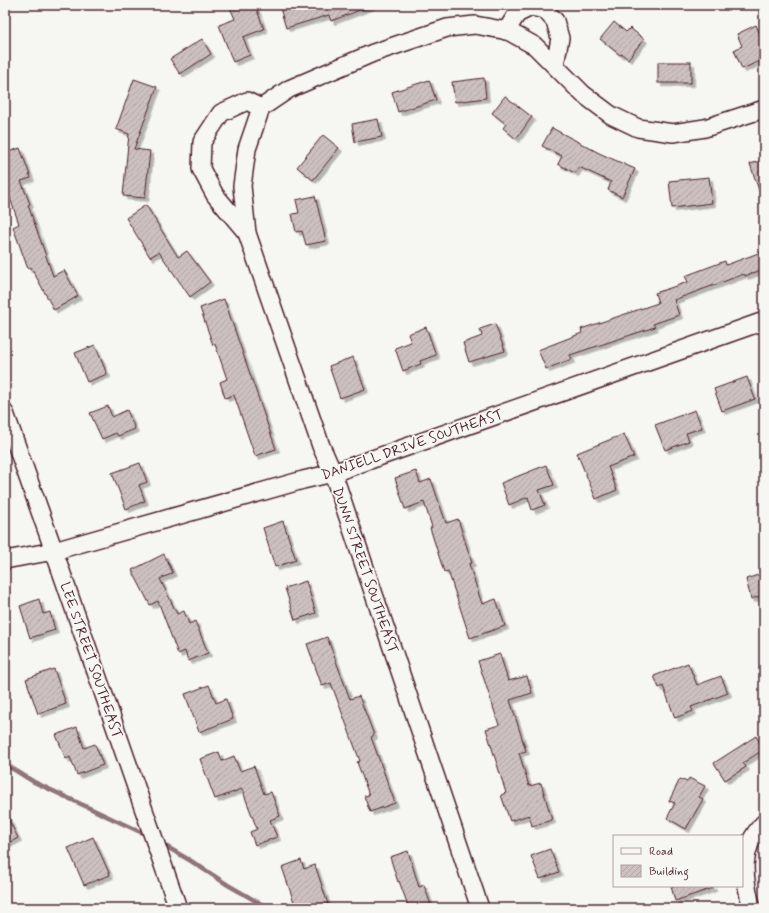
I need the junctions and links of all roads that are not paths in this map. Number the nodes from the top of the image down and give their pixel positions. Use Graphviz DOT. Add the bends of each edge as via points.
graph roads {
  1 [pos="506,30"];
  2 [pos="555,65"];
  3 [pos="261,108"];
  4 [pos="764,108"];
  5 [pos="247,233"];
  6 [pos="764,321"];
  7 [pos="5,413"];
  8 [pos="333,473"];
  9 [pos="54,551"];
  10 [pos="5,560"];
  11 [pos="764,823"];
  12 [pos="178,908"];
  13 [pos="480,908"];
  14 [pos="752,908"];
  1 -- 2 [label="street" via="534,46"];
  1 -- 2 [label="street" via="516,14 531,7 545,10 555,21 560,38"];
  1 -- 3 [label="street" via="475,25 447,28 373,53 289,89"];
  2 -- 4 [label="street" via="583,94 611,115 638,128 673,133 705,128"];
  3 -- 5 [label="street, DUNN STREET SOUTHEAST" via="247,149 242,186"];
  3 -- 5 [label="street, DUNN STREET SOUTHEAST" via="247,101 221,113 202,142 201,169 215,195"];
  5 -- 8 [label="street, DUNN STREET SOUTHEAST" via="321,446"];
  6 -- 8 [label="street, DANIELL DRIVE SOUTHEAST"];
  7 -- 9 [label="street, LEE STREET SOUTHEAST"];
  8 -- 9 [label="street, DANIELL DRIVE SOUTHEAST"];
  8 -- 13 [label="street, DUNN STREET SOUTHEAST"];
  9 -- 10 [label="street, DANIELL DRIVE SOUTHEAST"];
  9 -- 12 [label="street, LEE STREET SOUTHEAST"];
  11 -- 14 [label="street" via="748,845 745,872"];
}
